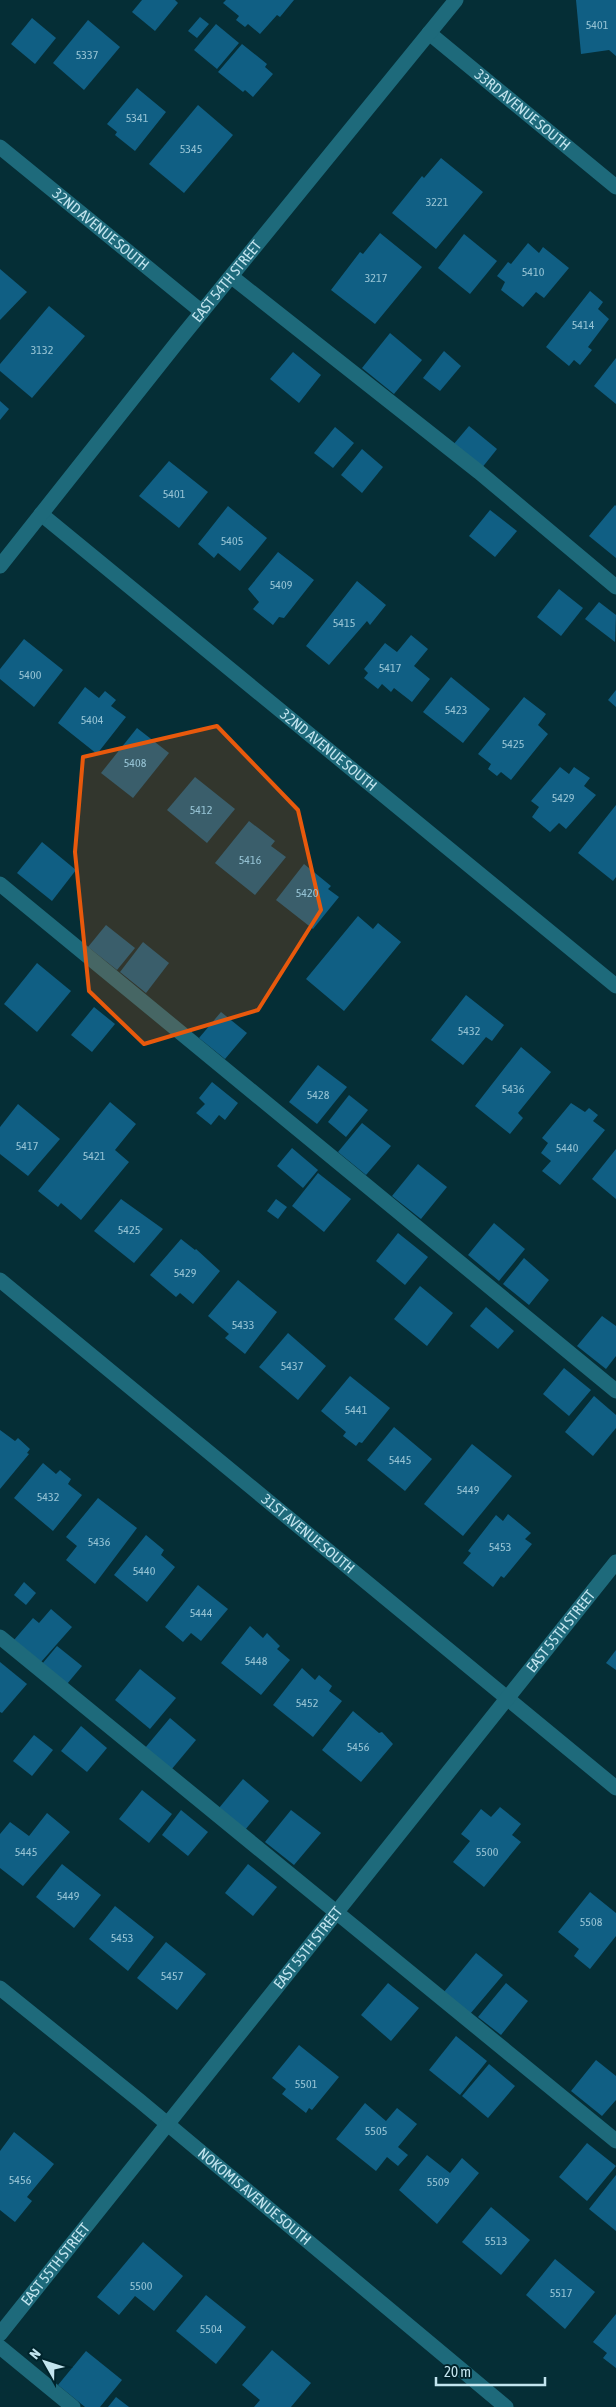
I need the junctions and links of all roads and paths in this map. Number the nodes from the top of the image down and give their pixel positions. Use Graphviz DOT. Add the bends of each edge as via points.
graph roads {
  1 [pos="456,0"];
  2 [pos="429,33"];
  3 [pos="0,147"];
  4 [pos="616,187"];
  5 [pos="232,277"];
  6 [pos="202,312"];
  7 [pos="41,514"];
  8 [pos="0,566"];
  9 [pos="616,587"];
  10 [pos="0,884"];
  11 [pos="616,986"];
  12 [pos="0,1280"];
  13 [pos="616,1392"];
  14 [pos="616,1562"];
  15 [pos="0,1637"];
  16 [pos="508,1697"];
  17 [pos="616,1788"];
  18 [pos="336,1913"];
  19 [pos="0,1988"];
  20 [pos="167,2125"];
  21 [pos="616,2141"];
  22 [pos="0,2334"];
  23 [pos="0,2348"];
  24 [pos="72,2407"];
  25 [pos="506,2407"];
  1 -- 2 [label="street, EAST 54TH STREET"];
  2 -- 4 [label="street, 33RD AVENUE SOUTH"];
  2 -- 5 [label="street, EAST 54TH STREET"];
  3 -- 6 [label="street, 32ND AVENUE SOUTH"];
  5 -- 6 [label="street, EAST 54TH STREET"];
  5 -- 9 [label="street" via="479,472"];
  6 -- 7 [label="street, EAST 54TH STREET"];
  7 -- 8 [label="street, EAST 54TH STREET"];
  7 -- 11 [label="street, 32ND AVENUE SOUTH"];
  10 -- 13 [label="street"];
  12 -- 16 [label="street, 31ST AVENUE SOUTH"];
  14 -- 16 [label="street, EAST 55TH STREET"];
  15 -- 18 [label="street"];
  16 -- 17 [label="street, 31ST AVENUE SOUTH"];
  16 -- 18 [label="street, EAST 55TH STREET"];
  18 -- 20 [label="street, EAST 55TH STREET"];
  18 -- 21 [label="street"];
  19 -- 20 [label="street, NOKOMIS AVENUE SOUTH"];
  20 -- 22 [label="street, EAST 55TH STREET"];
  20 -- 25 [label="street, NOKOMIS AVENUE SOUTH"];
  23 -- 24 [label="street"];
}
